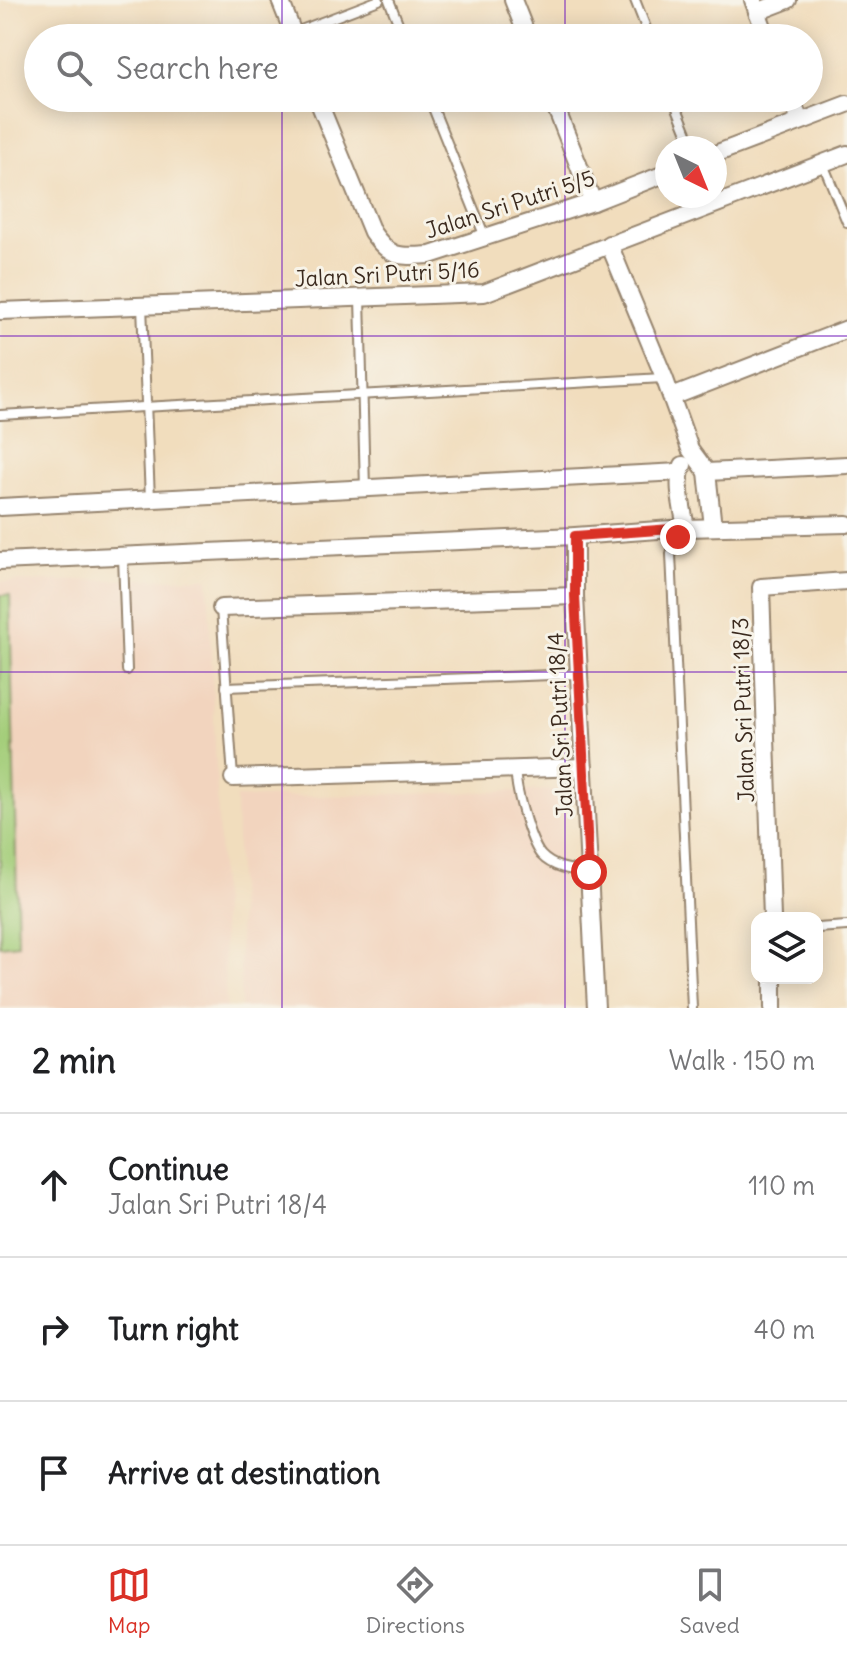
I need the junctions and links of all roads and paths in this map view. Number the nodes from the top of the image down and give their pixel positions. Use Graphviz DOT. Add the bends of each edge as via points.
graph roads {
  1 [pos="280,0"];
  2 [pos="379,0"];
  3 [pos="389,0"];
  4 [pos="513,0"];
  5 [pos="635,0"];
  6 [pos="788,0"];
  7 [pos="755,6"];
  8 [pos="290,24"];
  9 [pos="321,24"];
  10 [pos="398,24"];
  11 [pos="522,24"];
  12 [pos="644,24"];
  13 [pos="847,104"];
  14 [pos="323,112"];
  15 [pos="435,112"];
  16 [pos="558,112"];
  17 [pos="679,112"];
  18 [pos="796,112"];
  19 [pos="800,121"];
  20 [pos="688,136"];
  21 [pos="727,149"];
  22 [pos="847,154"];
  23 [pos="823,163"];
  24 [pos="655,178"];
  25 [pos="593,202"];
  26 [pos="847,222"];
  27 [pos="485,237"];
  28 [pos="609,244"];
  29 [pos="360,298"];
  30 [pos="142,306"];
  31 [pos="0,311"];
  32 [pos="847,329"];
  33 [pos="664,377"];
  34 [pos="363,394"];
  35 [pos="672,397"];
  36 [pos="146,407"];
  37 [pos="0,415"];
  38 [pos="690,449"];
  39 [pos="847,465"];
  40 [pos="680,472"];
  41 [pos="707,472"];
  42 [pos="365,489"];
  43 [pos="150,500"];
  44 [pos="0,507"];
  45 [pos="847,524"];
  46 [pos="713,527"];
  47 [pos="686,528"];
  48 [pos="575,536"];
  49 [pos="123,556"];
  50 [pos="0,561"];
  51 [pos="847,581"];
  52 [pos="575,596"];
  53 [pos="221,608"];
  54 [pos="127,670"];
  55 [pos="579,674"];
  56 [pos="226,687"];
  57 [pos="584,767"];
  58 [pos="516,769"];
  59 [pos="233,778"];
  60 [pos="589,872"];
  61 [pos="772,912"];
  62 [pos="847,926"];
  63 [pos="823,928"];
  64 [pos="773,984"];
  65 [pos="596,1008"];
  66 [pos="692,1008"];
  67 [pos="773,1008"];
  1 -- 8 [label="street"];
  2 -- 9 [label="lane"];
  3 -- 10 [label="lane"];
  4 -- 11 [label="street"];
  5 -- 12 [label="lane"];
  6 -- 7 [label="street"];
  13 -- 19 [label="street"];
  14 -- 27 [label="street, Jalan Sri Putri 5/5" via="372,232 390,253 430,255"];
  15 -- 27 [label="lane"];
  16 -- 25 [label="street"];
  17 -- 20 [label="lane"];
  18 -- 19 [label="street"];
  19 -- 21 [label="street"];
  22 -- 23 [label="street, Jalan Sri Putri 5/16"];
  23 -- 26 [label="lane"];
  23 -- 28 [label="street, Jalan Sri Putri 5/16"];
  24 -- 25 [label="street, Jalan Sri Putri 5/5"];
  25 -- 27 [label="street, Jalan Sri Putri 5/5"];
  28 -- 29 [label="street, Jalan Sri Putri 5/16" via="484,293"];
  28 -- 33 [label="street"];
  29 -- 30 [label="street, Jalan Sri Putri 5/16"];
  29 -- 34 [label="lane"];
  30 -- 31 [label="street, Jalan Sri Putri 5/16"];
  30 -- 36 [label="lane"];
  32 -- 35 [label="street"];
  33 -- 34 [label="lane"];
  33 -- 35 [label="street"];
  34 -- 36 [label="lane"];
  34 -- 42 [label="lane"];
  35 -- 38 [label="street"];
  36 -- 37 [label="lane"];
  36 -- 43 [label="lane"];
  38 -- 40 [label="street"];
  38 -- 41 [label="street"];
  39 -- 41 [label="street"];
  40 -- 42 [label="street"];
  40 -- 47 [label="street"];
  41 -- 46 [label="street"];
  42 -- 43 [label="street"];
  43 -- 44 [label="street"];
  45 -- 46 [label="street"];
  46 -- 47 [label="street"];
  47 -- 48 [label="street"];
  47 -- 66 [label="lane" via="671,554"];
  48 -- 49 [label="street"];
  48 -- 52 [label="street, Jalan Sri Putri 18/4"];
  49 -- 50 [label="street"];
  49 -- 54 [label="lane"];
  51 -- 61 [label="street, Jalan Sri Putri 18/3" via="761,587"];
  52 -- 53 [label="street"];
  52 -- 55 [label="street, Jalan Sri Putri 18/4"];
  53 -- 56 [label="lane"];
  55 -- 56 [label="lane"];
  55 -- 57 [label="street, Jalan Sri Putri 18/4"];
  56 -- 59 [label="lane"];
  57 -- 58 [label="street"];
  57 -- 60 [label="street, Jalan Sri Putri 18/4"];
  58 -- 59 [label="street"];
  58 -- 60 [label="lane" via="516,787 538,851 559,867"];
  60 -- 65 [label="street, Jalan Sri Putri 18/4"];
  62 -- 63 [label="lane"];
  64 -- 67 [label="street"];
}
